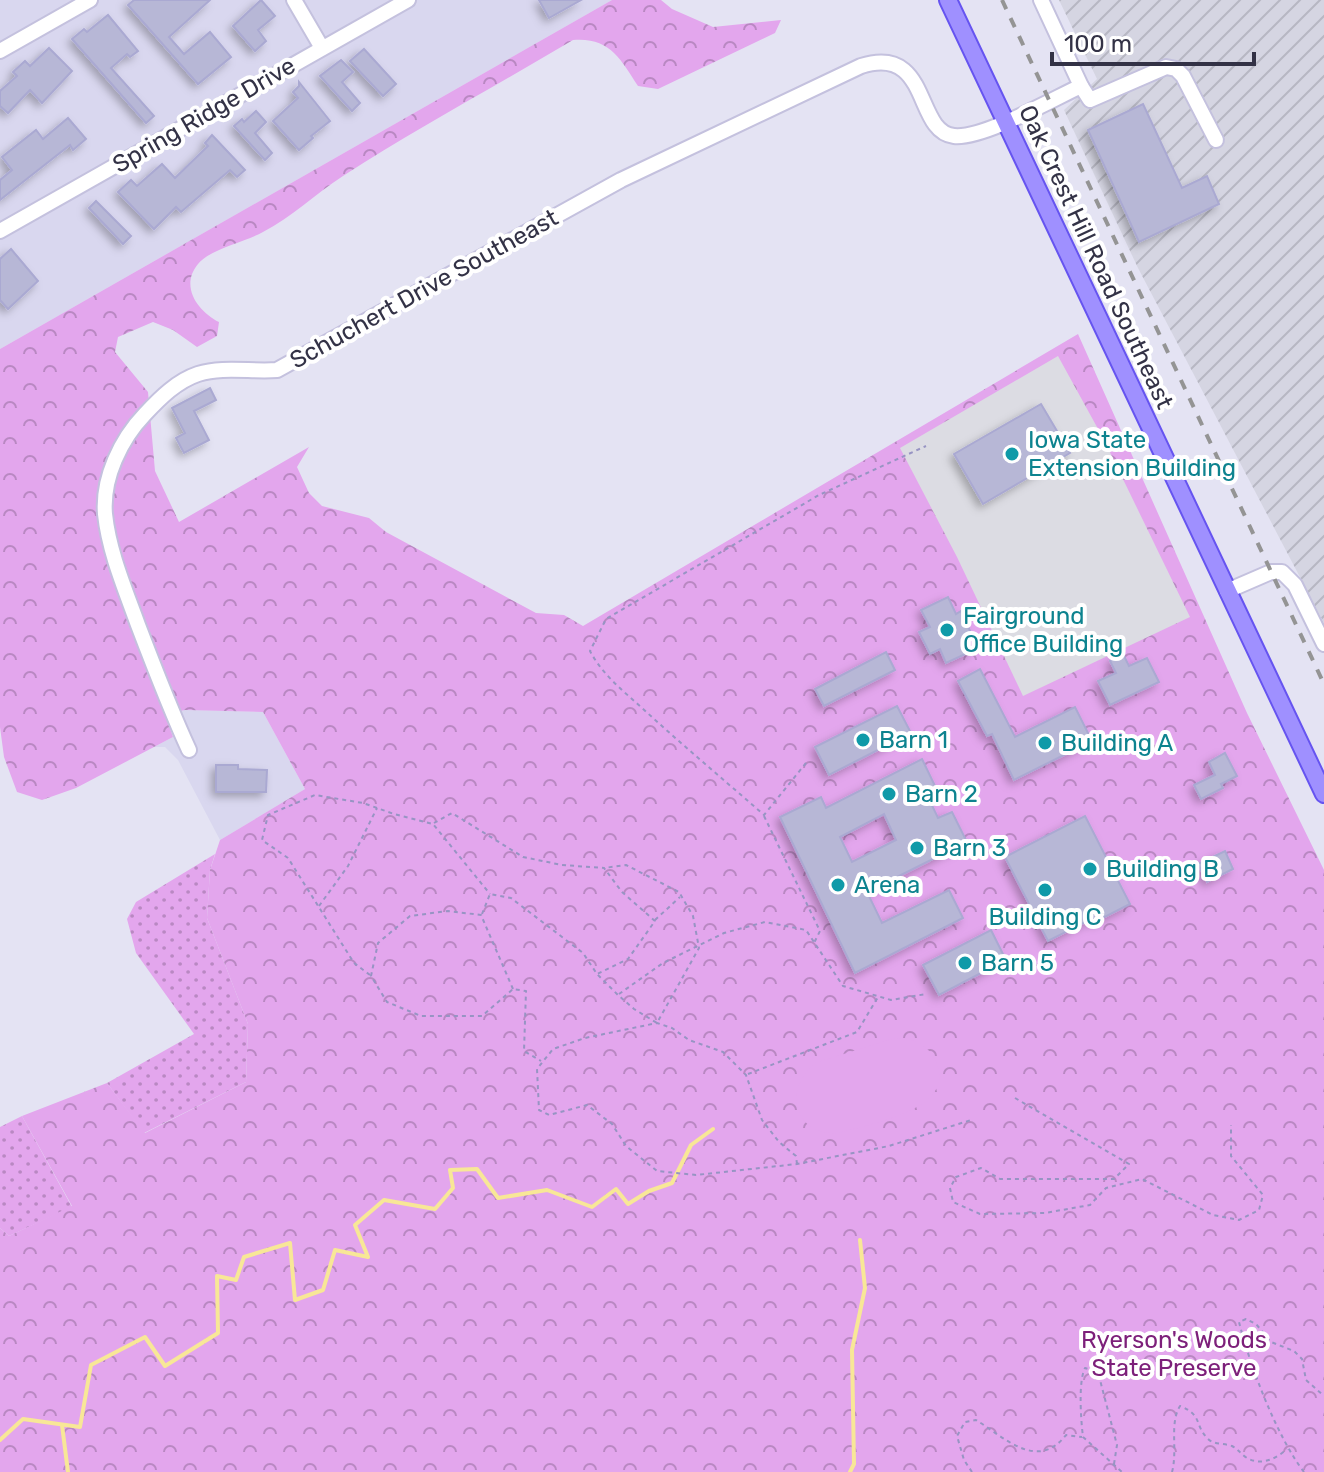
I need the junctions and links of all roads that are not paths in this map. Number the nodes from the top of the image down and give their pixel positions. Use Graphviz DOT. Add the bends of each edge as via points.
graph roads {
  1 [pos="90,0"];
  2 [pos="294,0"];
  3 [pos="408,0"];
  4 [pos="948,0"];
  5 [pos="1041,0"];
  6 [pos="322,48"];
  7 [pos="0,51"];
  8 [pos="1081,86"];
  9 [pos="1005,121"];
  10 [pos="1216,140"];
  11 [pos="0,231"];
  12 [pos="1227,591"];
  13 [pos="1324,644"];
  14 [pos="189,750"];
  15 [pos="1324,794"];
  1 -- 7 [label="street"];
  2 -- 6 [label="street"];
  3 -- 6 [label="street, Spring Ridge Drive"];
  4 -- 9 [label="main road, Oak Crest Hill Road Southeast"];
  5 -- 8 [label="street"];
  6 -- 11 [label="street, Spring Ridge Drive"];
  8 -- 9 [label="street"];
  8 -- 10 [label="street" via="1090,100 1166,67 1176,69"];
  9 -- 12 [label="main road, Oak Crest Hill Road Southeast"];
  9 -- 14 [label="street, Schuchert Drive Southeast" via="950,136 928,112 907,72 892,64 871,63 621,180 277,370 222,369 172,388 132,427 119,449 105,511 122,581"];
  12 -- 13 [label="street" via="1282,572 1295,585"];
  12 -- 15 [label="main road, Oak Crest Hill Road Southeast"];
}
